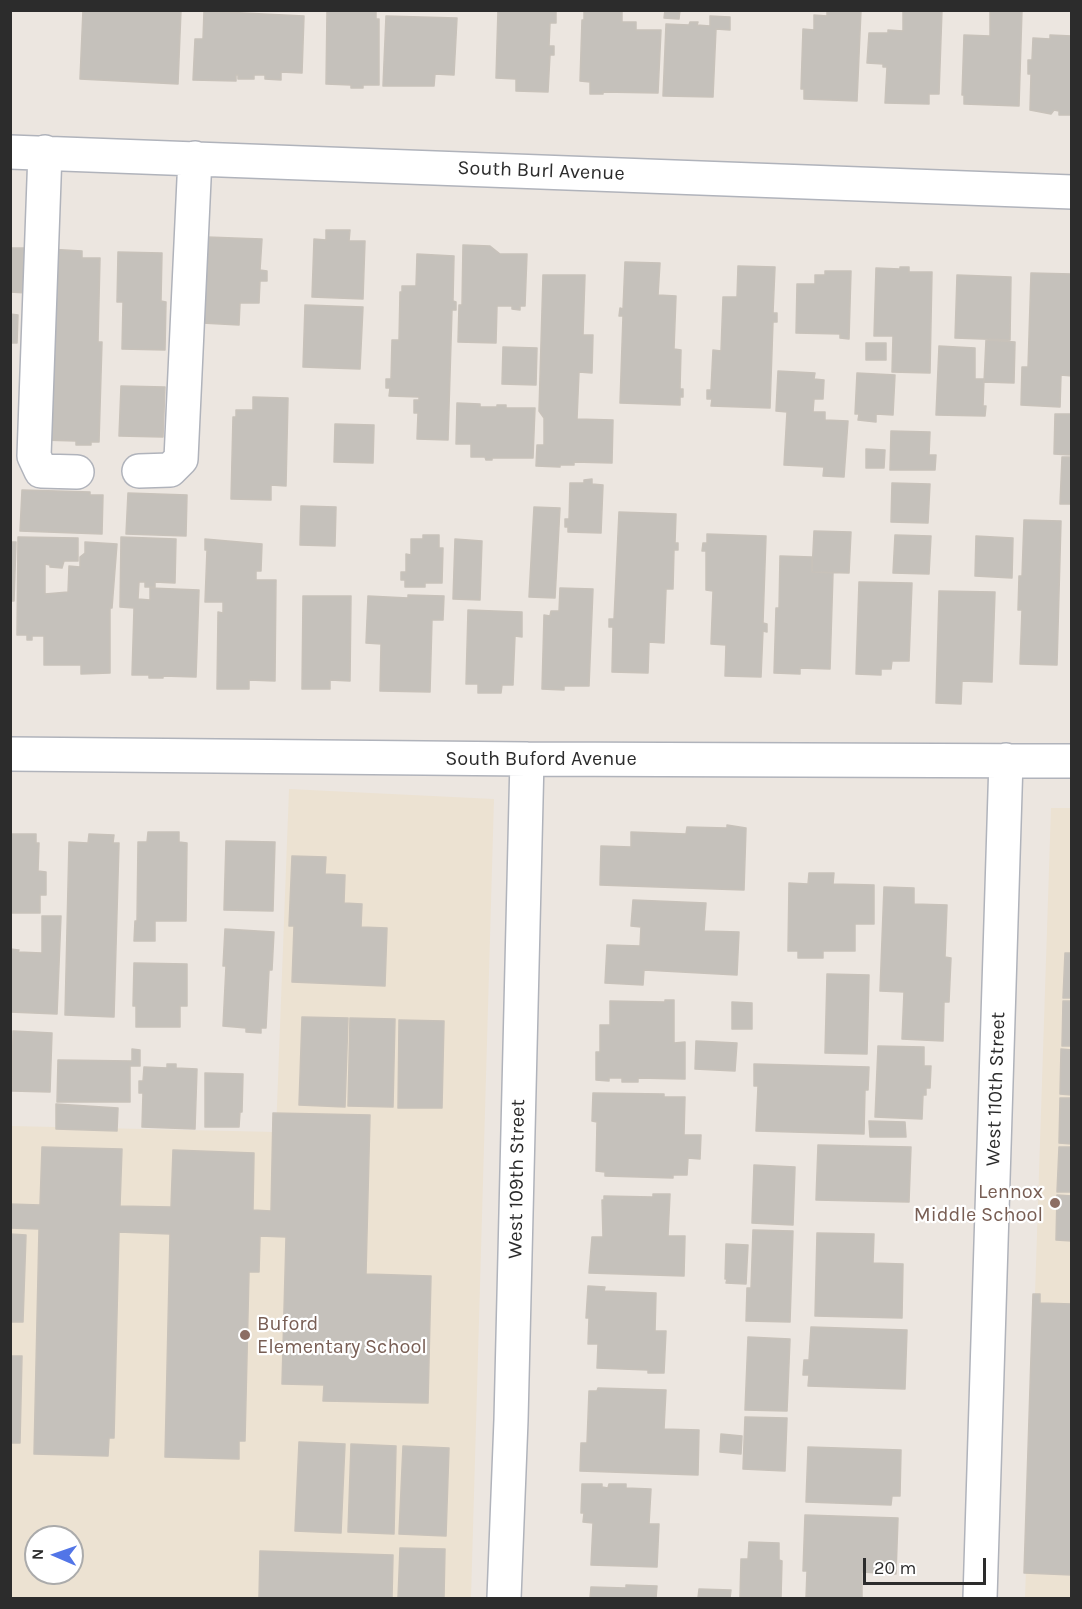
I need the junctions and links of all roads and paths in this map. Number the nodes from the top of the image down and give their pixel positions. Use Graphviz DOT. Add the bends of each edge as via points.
graph roads {
  1 [pos="10,152"];
  2 [pos="45,152"];
  3 [pos="195,158"];
  4 [pos="1071,192"];
  5 [pos="139,471"];
  6 [pos="77,472"];
  7 [pos="10,754"];
  8 [pos="527,759"];
  9 [pos="1006,760"];
  10 [pos="1071,761"];
  11 [pos="504,1599"];
  12 [pos="980,1599"];
  1 -- 2 [label="street, South Burl Avenue"];
  2 -- 3 [label="street, South Burl Avenue"];
  2 -- 6 [label="street" via="34,456 41,471"];
  3 -- 4 [label="street, South Burl Avenue"];
  3 -- 5 [label="street" via="181,459 170,470"];
  7 -- 8 [label="street, South Buford Avenue"];
  8 -- 9 [label="street, South Buford Avenue"];
  8 -- 11 [label="street, West 109th Street"];
  9 -- 10 [label="street, South Buford Avenue"];
  9 -- 12 [label="street, West 110th Street"];
}
